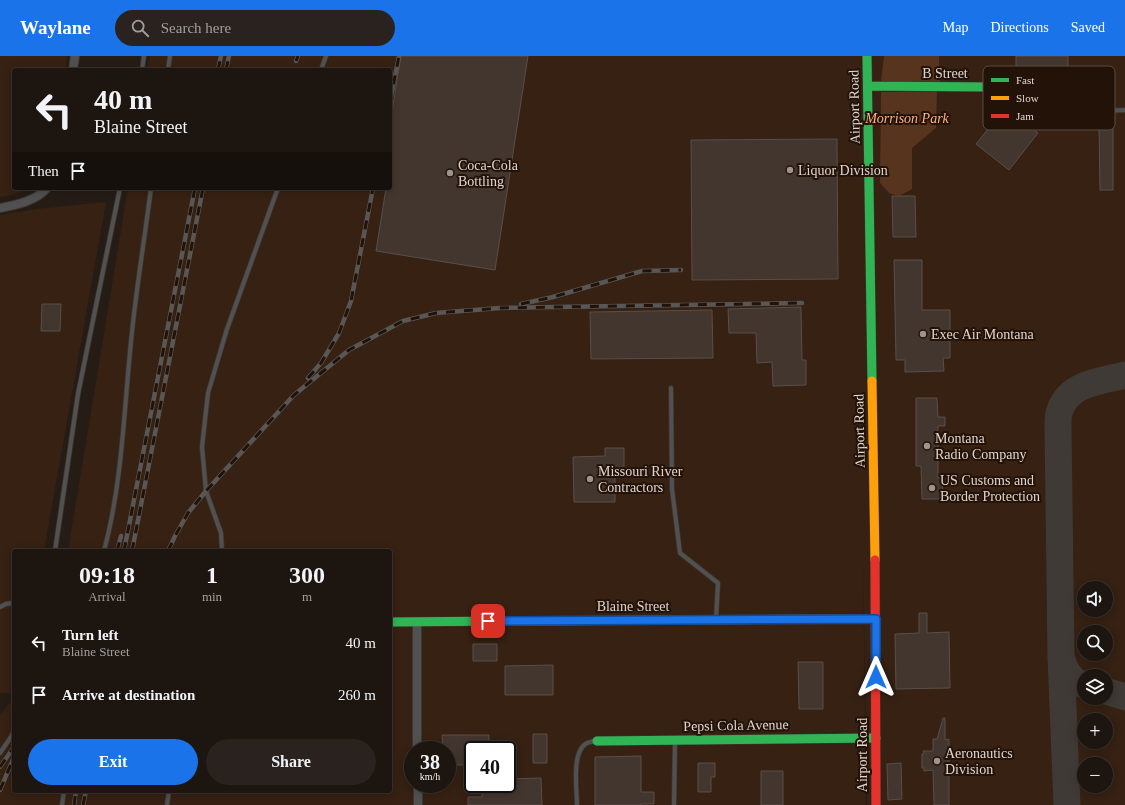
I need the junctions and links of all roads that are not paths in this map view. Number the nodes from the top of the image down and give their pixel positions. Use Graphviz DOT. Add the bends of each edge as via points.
graph roads {
  1 [pos="75,56"];
  2 [pos="144,56"];
  3 [pos="170,56"];
  4 [pos="326,56"];
  5 [pos="867,56"];
  6 [pos="74,68"];
  7 [pos="142,68"];
  8 [pos="168,68"];
  9 [pos="322,68"];
  10 [pos="868,86"];
  11 [pos="983,87"];
  12 [pos="46,190"];
  13 [pos="120,190"];
  14 [pos="152,190"];
  15 [pos="277,190"];
  16 [pos="0,208"];
  17 [pos="671,388"];
  18 [pos="54,549"];
  19 [pos="104,549"];
  20 [pos="222,549"];
  21 [pos="0,603"];
  22 [pos="12,603"];
  23 [pos="6,604"];
  24 [pos="0,606"];
  25 [pos="876,619"];
  26 [pos="716,620"];
  27 [pos="392,622"];
  28 [pos="417,622"];
  29 [pos="12,735"];
  30 [pos="876,738"];
  31 [pos="675,740"];
  32 [pos="417,741"];
  33 [pos="597,741"];
  34 [pos="0,753"];
  35 [pos="64,793"];
  36 [pos="169,793"];
  37 [pos="418,793"];
  38 [pos="62,805"];
  39 [pos="167,805"];
  40 [pos="418,805"];
  41 [pos="577,805"];
  42 [pos="674,805"];
  43 [pos="876,805"];
  1 -- 6 [label="street"];
  2 -- 7 [label="lane"];
  3 -- 8 [label="lane"];
  4 -- 9 [label="lane"];
  5 -- 10 [label="street, Airport Road"];
  10 -- 11 [label="street, B Street"];
  10 -- 25 [label="street, Airport Road"];
  12 -- 16 [label="street" via="24,203"];
  13 -- 18 [label="lane" via="78,394"];
  14 -- 19 [label="lane" via="132,332 118,484"];
  15 -- 20 [label="lane" via="227,329 208,393 202,447 205,484 221,533"];
  17 -- 26 [label="lane" via="672,489 680,553 718,582"];
  21 -- 23 [label="lane"];
  22 -- 23 [label="lane"];
  23 -- 24 [label="lane"];
  25 -- 26 [label="street, Blaine Street"];
  25 -- 30 [label="street, Airport Road"];
  26 -- 28 [label="street, Blaine Street"];
  27 -- 28 [label="street, Blaine Street"];
  28 -- 32 [label="street"];
  29 -- 34 [label="lane"];
  30 -- 31 [label="street, Pepsi Cola Avenue"];
  30 -- 43 [label="street, Airport Road"];
  31 -- 33 [label="street, Pepsi Cola Avenue"];
  31 -- 42 [label="lane"];
  33 -- 41 [label="lane" via="587,743 580,750 576,761"];
  35 -- 38 [label="lane"];
  36 -- 39 [label="lane"];
  37 -- 40 [label="street"];
}
